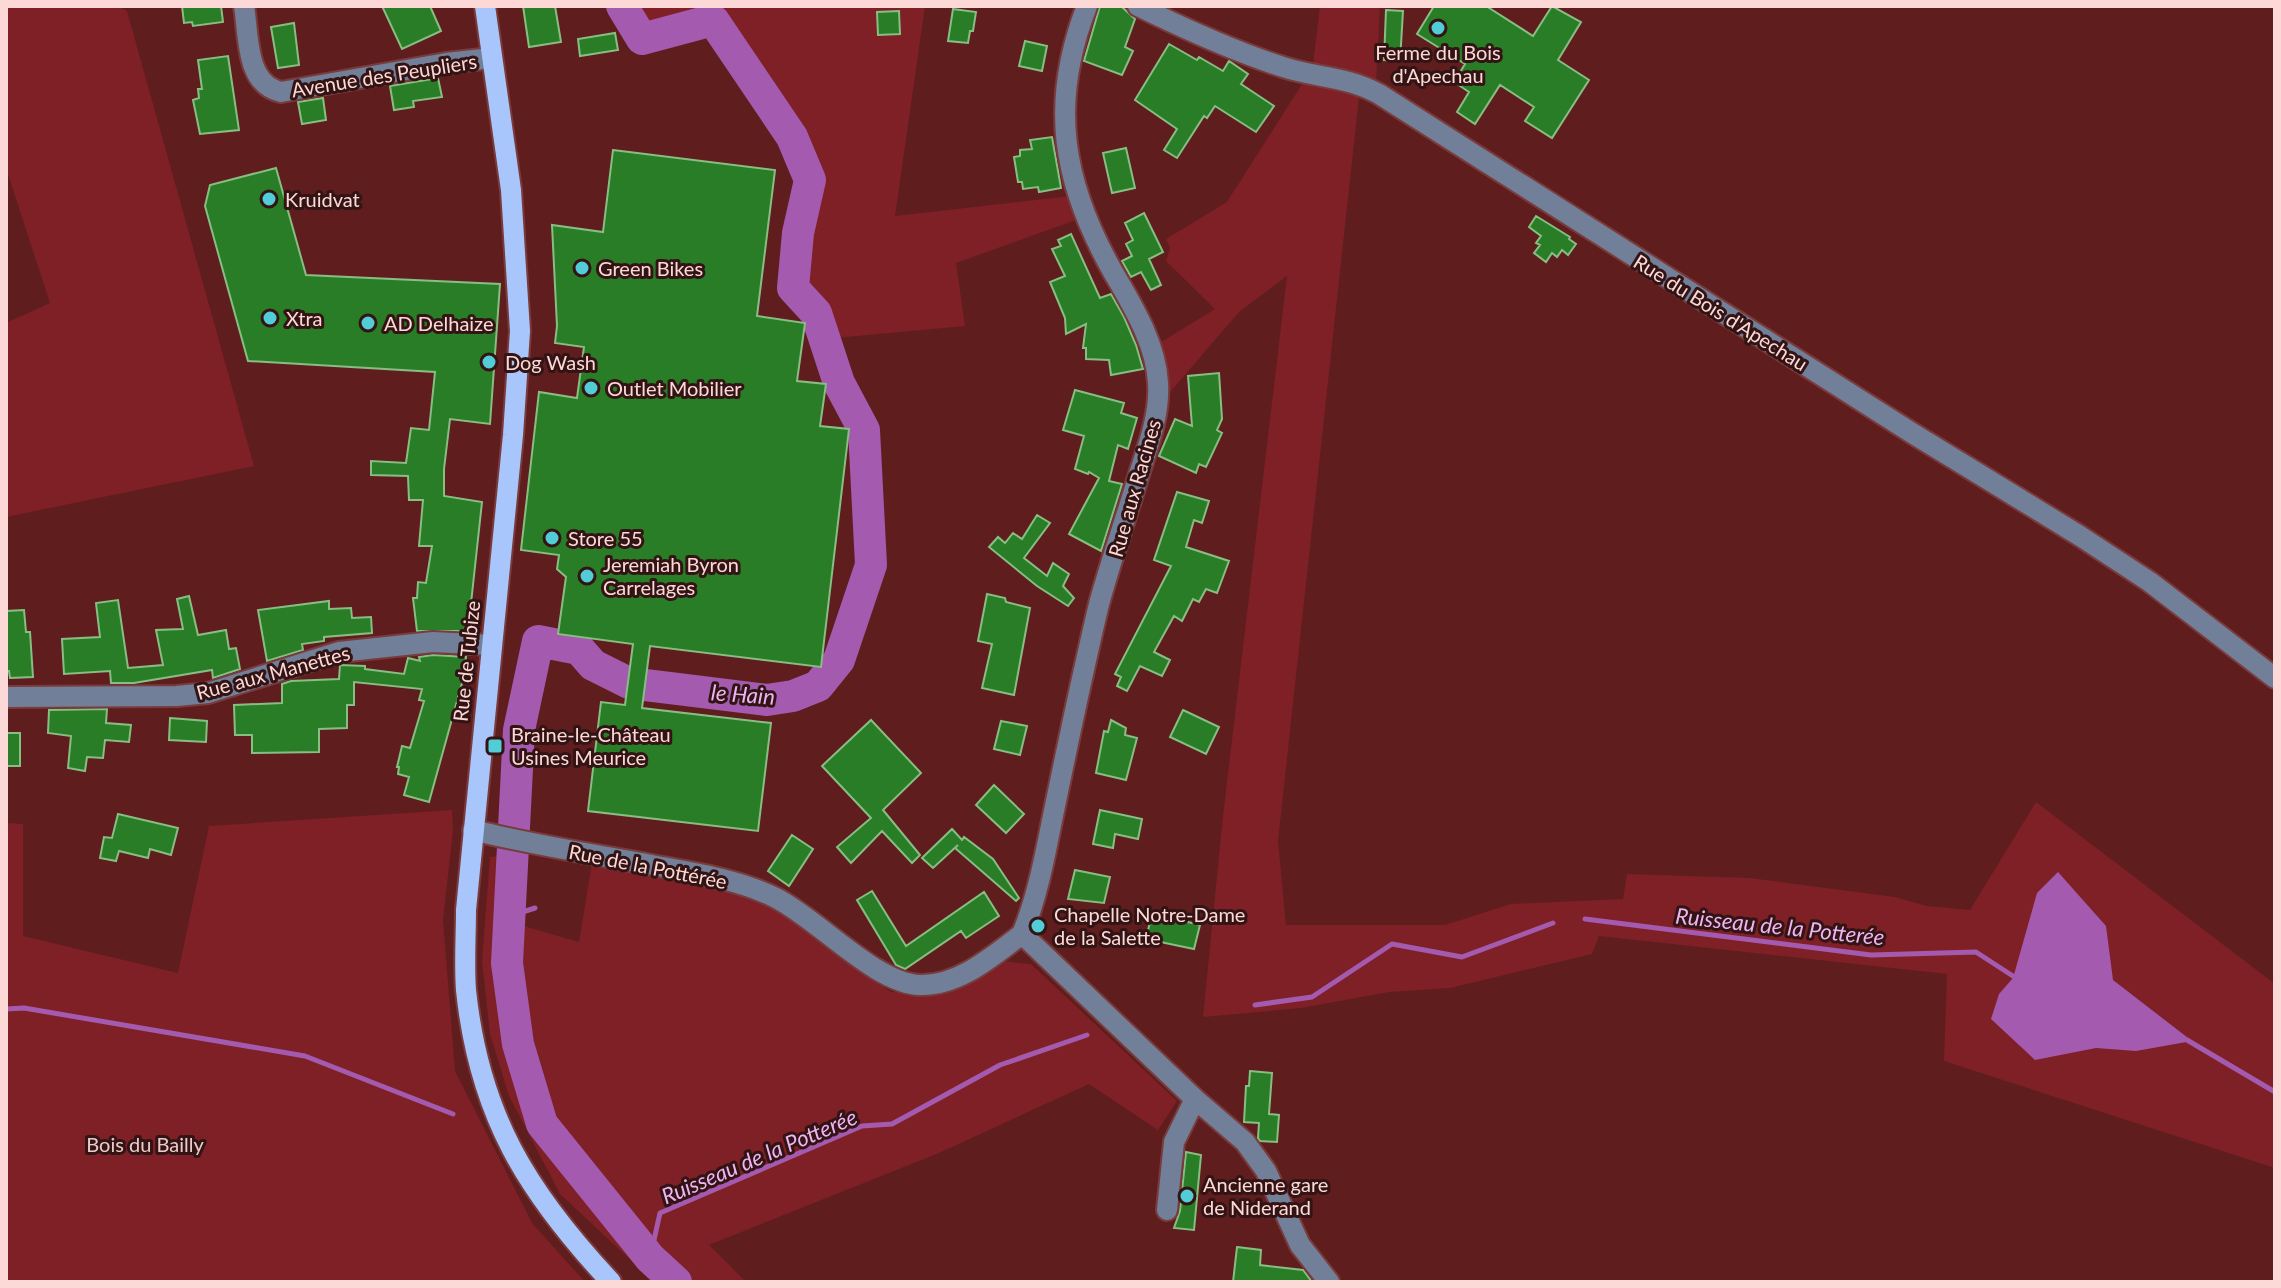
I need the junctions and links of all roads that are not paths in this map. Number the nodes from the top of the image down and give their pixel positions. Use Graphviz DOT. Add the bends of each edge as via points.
graph roads {
  1 [pos="244,6"];
  2 [pos="485,6"];
  3 [pos="1087,6"];
  4 [pos="1138,6"];
  5 [pos="492,58"];
  6 [pos="492,645"];
  7 [pos="2275,678"];
  8 [pos="6,697"];
  9 [pos="473,830"];
  10 [pos="1022,934"];
  11 [pos="1195,1099"];
  12 [pos="1167,1210"];
  13 [pos="611,1282"];
  14 [pos="1329,1282"];
  1 -- 5 [label="street, Avenue des Peupliers" via="256,75 263,85 281,92"];
  2 -- 5 [label="main road, Rue de Tubize"];
  3 -- 10 [label="street, Rue aux Racines" via="1066,83 1065,142 1090,230 1152,352 1158,400 1100,602 1039,884"];
  4 -- 7 [label="street, Rue du Bois d'Apechau" via="1245,54 1356,82 1379,94 2080,536 2150,582"];
  5 -- 6 [label="main road, Rue de Tubize" via="511,190 520,331"];
  6 -- 8 [label="street, Rue aux Manettes" via="433,642 339,652 208,693"];
  6 -- 9 [label="main road, Rue de Tubize"];
  9 -- 10 [label="street, Rue de la Pottérée" via="748,887 811,919 885,976 908,984 952,979"];
  9 -- 13 [label="main road, Rue de Tubize" via="466,988 474,1047 490,1104 516,1160 550,1212"];
  10 -- 11 [label="street"];
  11 -- 12 [label="street" via="1174,1142"];
  11 -- 14 [label="street" via="1258,1158 1300,1245"];
}
